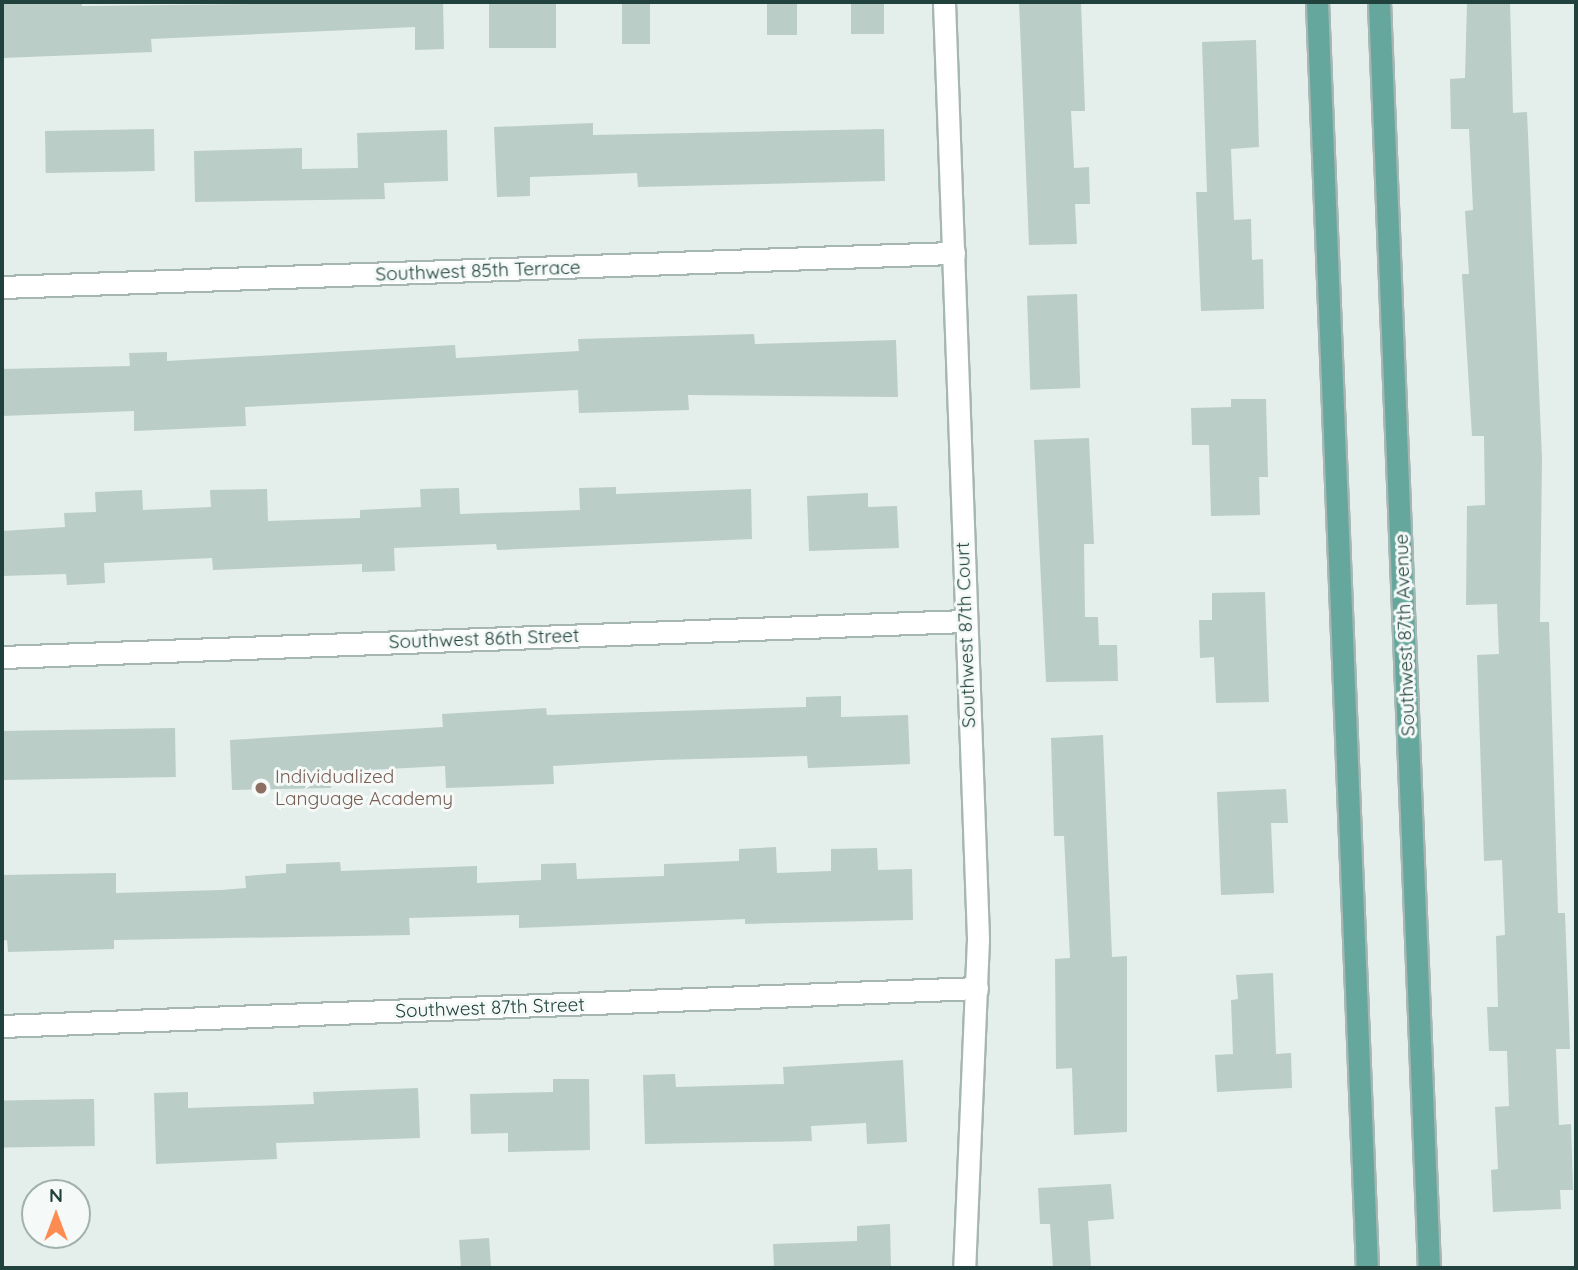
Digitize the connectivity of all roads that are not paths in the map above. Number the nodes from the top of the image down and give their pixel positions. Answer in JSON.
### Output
{"nodes":[{"id":1,"x":944,"y":2,"type":"edge"},
{"id":2,"x":1317,"y":2,"type":"edge"},
{"id":3,"x":1379,"y":2,"type":"edge"},
{"id":4,"x":954,"y":253,"type":"junction"},
{"id":5,"x":2,"y":287,"type":"edge"},
{"id":6,"x":965,"y":621,"type":"junction"},
{"id":7,"x":2,"y":657,"type":"edge"},
{"id":8,"x":978,"y":988,"type":"junction"},
{"id":9,"x":2,"y":1026,"type":"edge"},
{"id":10,"x":964,"y":1268,"type":"edge"},
{"id":11,"x":1367,"y":1268,"type":"edge"},
{"id":12,"x":1429,"y":1268,"type":"edge"}],
"edges":[{"from":1,"to":4,"type":"street","name":"Southwest 87th Court"},
{"from":2,"to":11,"type":"main road"},
{"from":3,"to":12,"type":"main road","name":"Southwest 87th Avenue"},
{"from":4,"to":5,"type":"street","name":"Southwest 85th Terrace"},
{"from":4,"to":6,"type":"street","name":"Southwest 87th Court"},
{"from":6,"to":7,"type":"street","name":"Southwest 86th Street"},
{"from":6,"to":8,"type":"street","name":"Southwest 87th Court"},
{"from":8,"to":9,"type":"street","name":"Southwest 87th Street"},
{"from":8,"to":10,"type":"street","name":"Southwest 87th Court"}]}
